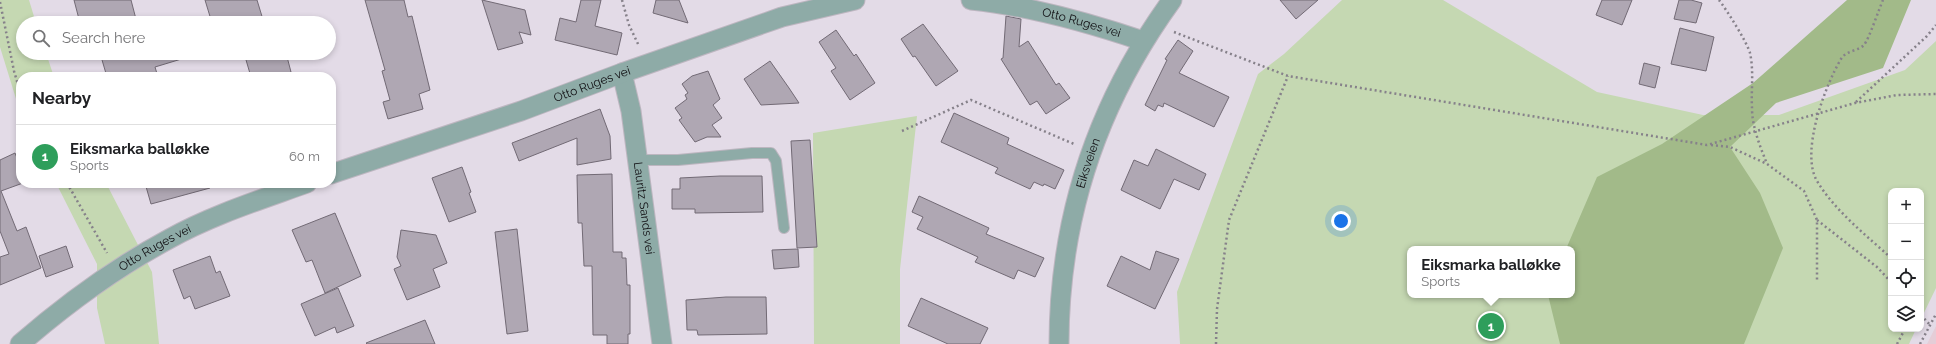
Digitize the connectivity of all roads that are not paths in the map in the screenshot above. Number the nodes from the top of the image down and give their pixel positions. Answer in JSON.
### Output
{"nodes":[{"id":1,"x":855,"y":0,"type":"edge"},
{"id":2,"x":971,"y":0,"type":"edge"},
{"id":3,"x":1172,"y":0,"type":"edge"},
{"id":4,"x":1143,"y":41,"type":"junction"},
{"id":5,"x":622,"y":73,"type":"junction"},
{"id":6,"x":638,"y":160,"type":"junction"},
{"id":7,"x":336,"y":172,"type":"edge"},
{"id":8,"x":294,"y":188,"type":"edge"},
{"id":9,"x":784,"y":228,"type":"dead end"},
{"id":10,"x":20,"y":344,"type":"edge"},
{"id":11,"x":662,"y":344,"type":"edge"},
{"id":12,"x":1059,"y":344,"type":"edge"}],
"edges":[{"from":1,"to":5,"type":"street","name":"Otto Ruges vei"},
{"from":2,"to":4,"type":"street","name":"Otto Ruges vei"},
{"from":3,"to":4,"type":"street","name":"Eiksveien"},
{"from":4,"to":12,"type":"street","name":"Eiksveien"},
{"from":5,"to":6,"type":"street","name":"Lauritz Sands vei"},
{"from":5,"to":7,"type":"street","name":"Otto Ruges vei"},
{"from":6,"to":9,"type":"lane"},
{"from":6,"to":11,"type":"street","name":"Lauritz Sands vei"},
{"from":8,"to":10,"type":"street","name":"Otto Ruges vei"}]}
